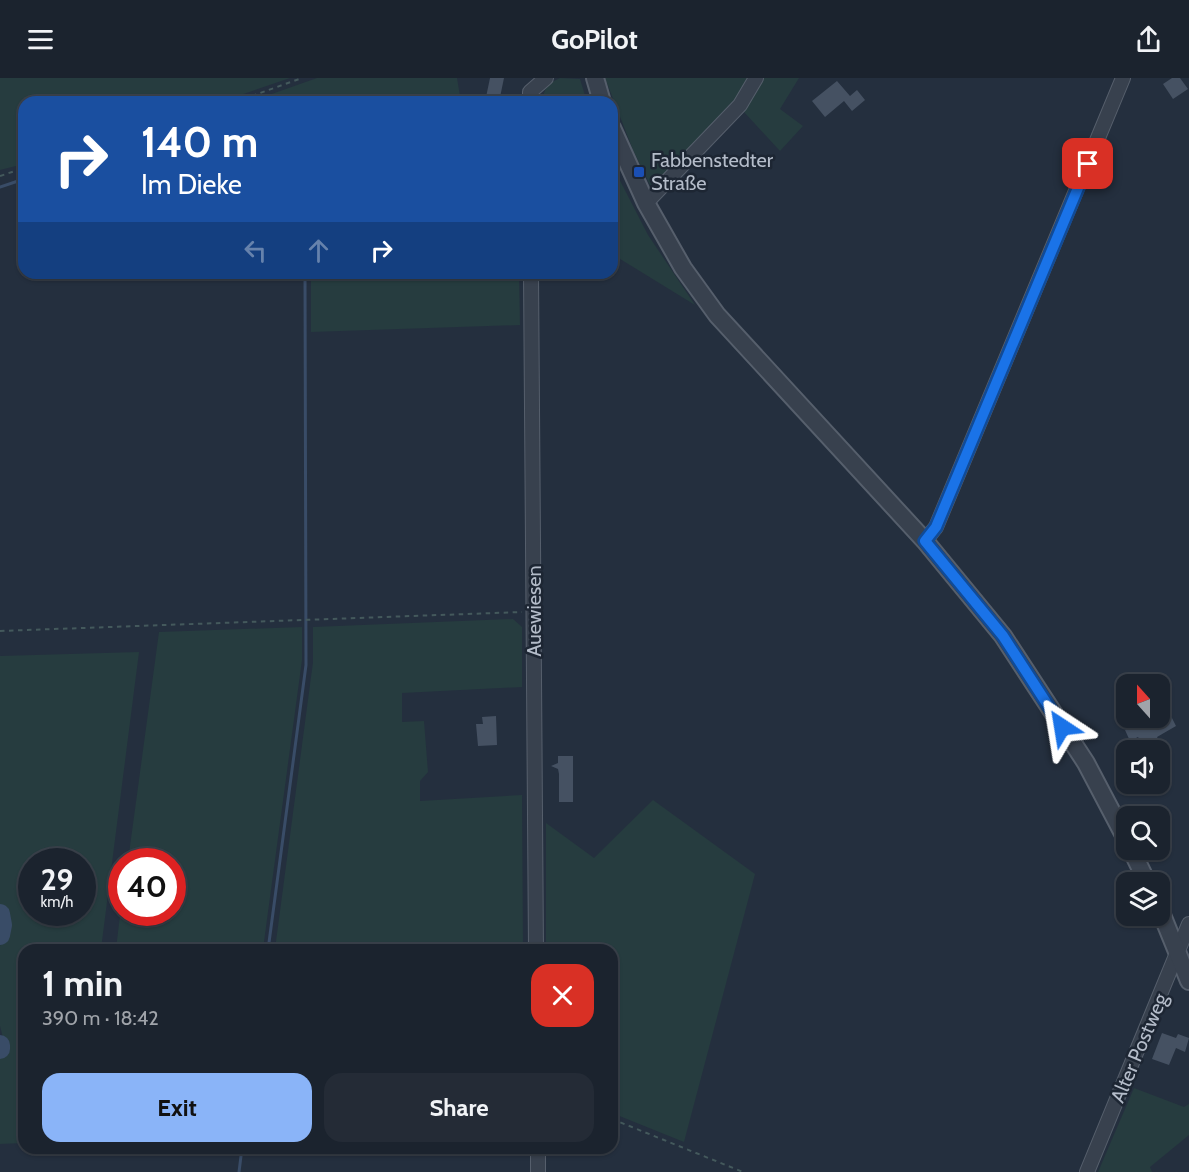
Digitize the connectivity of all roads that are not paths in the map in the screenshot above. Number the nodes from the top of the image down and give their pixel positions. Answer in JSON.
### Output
{"nodes":[{"id":1,"x":546,"y":78,"type":"edge"},
{"id":2,"x":595,"y":78,"type":"edge"},
{"id":3,"x":756,"y":78,"type":"edge"},
{"id":4,"x":1124,"y":78,"type":"edge"},
{"id":5,"x":530,"y":96,"type":"edge"},
{"id":6,"x":600,"y":96,"type":"edge"},
{"id":7,"x":618,"y":141,"type":"edge"},
{"id":8,"x":646,"y":203,"type":"junction"},
{"id":9,"x":531,"y":279,"type":"edge"},
{"id":10,"x":925,"y":541,"type":"junction"},
{"id":11,"x":1116,"y":820,"type":"edge"},
{"id":12,"x":1189,"y":924,"type":"edge"},
{"id":13,"x":1167,"y":926,"type":"edge"},
{"id":14,"x":536,"y":944,"type":"edge"},
{"id":15,"x":1178,"y":953,"type":"junction"},
{"id":16,"x":1189,"y":981,"type":"edge"},
{"id":17,"x":538,"y":1154,"type":"edge"},
{"id":18,"x":538,"y":1172,"type":"edge"},
{"id":19,"x":1087,"y":1172,"type":"edge"}],
"edges":[{"from":1,"to":5,"type":"street"},
{"from":2,"to":6,"type":"street"},
{"from":3,"to":8,"type":"street"},
{"from":4,"to":10,"type":"street"},
{"from":7,"to":8,"type":"street"},
{"from":8,"to":10,"type":"street"},
{"from":9,"to":14,"type":"street","name":"Auewiesen"},
{"from":10,"to":11,"type":"street"},
{"from":12,"to":15,"type":"street","name":"Alter Postweg"},
{"from":13,"to":15,"type":"street"},
{"from":15,"to":16,"type":"street"},
{"from":15,"to":19,"type":"street","name":"Alter Postweg"},
{"from":17,"to":18,"type":"street"}]}
